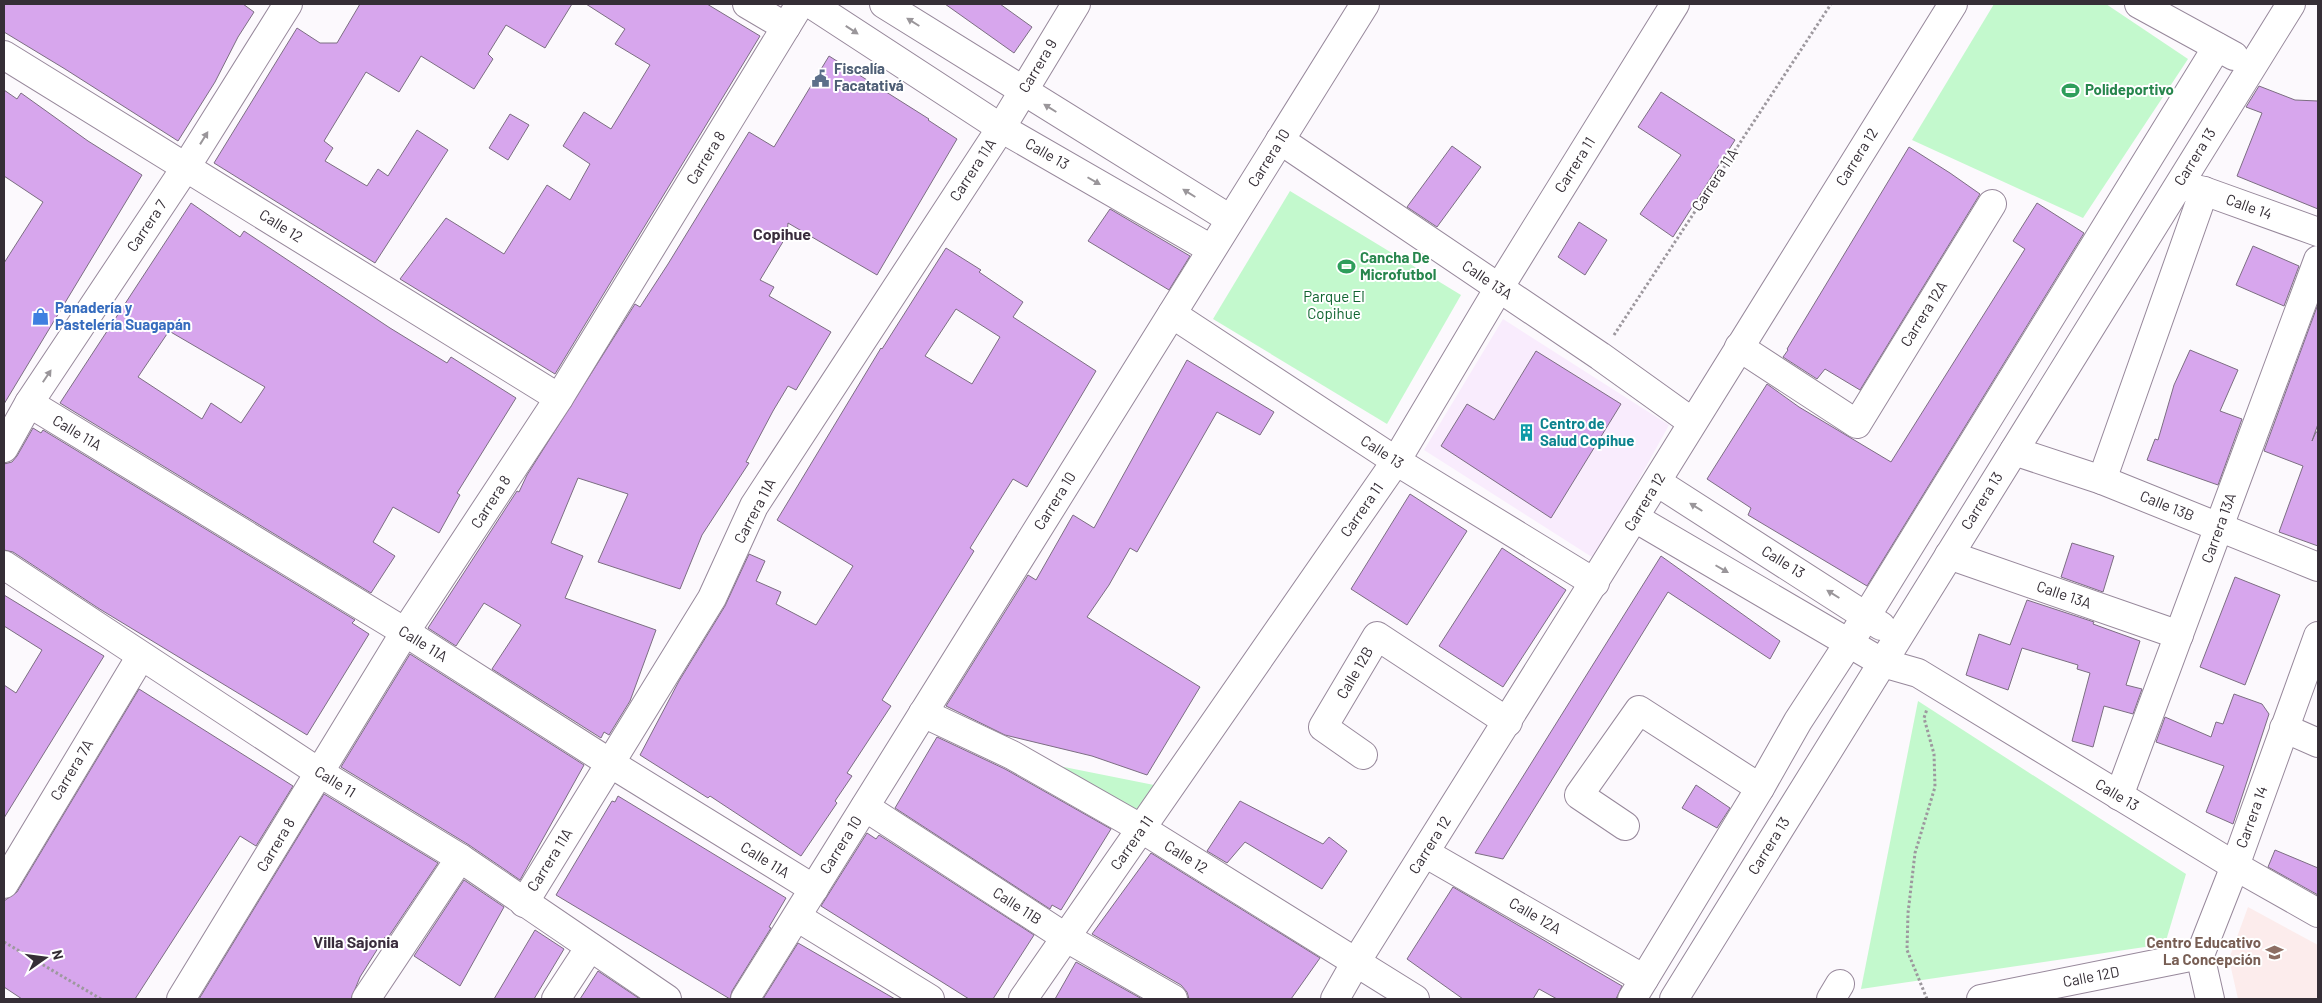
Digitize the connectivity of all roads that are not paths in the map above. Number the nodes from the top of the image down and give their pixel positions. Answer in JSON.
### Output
{"nodes":[{"id":1,"x":288,"y":4,"type":"edge"},
{"id":2,"x":747,"y":4,"type":"edge"},
{"id":3,"x":811,"y":4,"type":"edge"},
{"id":4,"x":884,"y":4,"type":"edge"},
{"id":5,"x":1076,"y":4,"type":"edge"},
{"id":6,"x":1365,"y":4,"type":"edge"},
{"id":7,"x":1675,"y":4,"type":"edge"},
{"id":8,"x":1953,"y":4,"type":"edge"},
{"id":9,"x":2139,"y":4,"type":"edge"},
{"id":10,"x":2291,"y":4,"type":"edge"},
{"id":11,"x":793,"y":15,"type":"edge"},
{"id":12,"x":2218,"y":47,"type":"junction"},
{"id":13,"x":4,"y":55,"type":"edge"},
{"id":14,"x":2252,"y":66,"type":"junction"},
{"id":15,"x":1023,"y":92,"type":"junction"},
{"id":16,"x":1001,"y":128,"type":"junction"},
{"id":17,"x":1280,"y":140,"type":"junction"},
{"id":18,"x":186,"y":167,"type":"junction"},
{"id":19,"x":2191,"y":188,"type":"junction"},
{"id":20,"x":1992,"y":204,"type":"dead end"},
{"id":21,"x":1230,"y":219,"type":"junction"},
{"id":22,"x":2318,"y":232,"type":"edge"},
{"id":23,"x":1211,"y":249,"type":"junction"},
{"id":24,"x":2318,"y":260,"type":"edge"},
{"id":25,"x":1499,"y":288,"type":"junction"},
{"id":26,"x":1172,"y":314,"type":"junction"},
{"id":27,"x":1739,"y":347,"type":"junction"},
{"id":28,"x":558,"y":398,"type":"junction"},
{"id":29,"x":29,"y":403,"type":"junction"},
{"id":30,"x":1692,"y":422,"type":"junction"},
{"id":31,"x":4,"y":448,"type":"edge"},
{"id":32,"x":2014,"y":451,"type":"junction"},
{"id":33,"x":1396,"y":461,"type":"junction"},
{"id":34,"x":2102,"y":480,"type":"junction"},
{"id":35,"x":1657,"y":482,"type":"junction"},
{"id":36,"x":1635,"y":518,"type":"junction"},
{"id":37,"x":2219,"y":527,"type":"junction"},
{"id":38,"x":1949,"y":555,"type":"junction"},
{"id":39,"x":4,"y":565,"type":"edge"},
{"id":40,"x":2318,"y":567,"type":"edge"},
{"id":41,"x":1595,"y":583,"type":"junction"},
{"id":42,"x":1867,"y":615,"type":"junction"},
{"id":43,"x":405,"y":632,"type":"junction"},
{"id":44,"x":2179,"y":635,"type":"junction"},
{"id":45,"x":2318,"y":636,"type":"edge"},
{"id":46,"x":1897,"y":638,"type":"junction"},
{"id":47,"x":1849,"y":642,"type":"junction"},
{"id":48,"x":141,"y":656,"type":"junction"},
{"id":49,"x":1882,"y":663,"type":"junction"},
{"id":50,"x":1929,"y":680,"type":"junction"},
{"id":51,"x":923,"y":713,"type":"junction"},
{"id":52,"x":1508,"y":722,"type":"junction"},
{"id":53,"x":2284,"y":728,"type":"junction"},
{"id":54,"x":2318,"y":743,"type":"edge"},
{"id":55,"x":1363,"y":755,"type":"dead end"},
{"id":56,"x":610,"y":764,"type":"junction"},
{"id":57,"x":320,"y":773,"type":"junction"},
{"id":58,"x":1760,"y":788,"type":"junction"},
{"id":59,"x":2119,"y":796,"type":"junction"},
{"id":60,"x":865,"y":807,"type":"junction"},
{"id":61,"x":1625,"y":826,"type":"dead end"},
{"id":62,"x":1142,"y":830,"type":"junction"},
{"id":63,"x":1425,"y":853,"type":"junction"},
{"id":64,"x":460,"y":858,"type":"junction"},
{"id":65,"x":2235,"y":866,"type":"junction"},
{"id":66,"x":4,"y":884,"type":"edge"},
{"id":67,"x":814,"y":890,"type":"junction"},
{"id":68,"x":524,"y":903,"type":"junction"},
{"id":69,"x":2318,"y":913,"type":"edge"},
{"id":70,"x":797,"y":917,"type":"junction"},
{"id":71,"x":1064,"y":937,"type":"junction"},
{"id":72,"x":590,"y":947,"type":"junction"},
{"id":73,"x":2200,"y":955,"type":"junction"},
{"id":74,"x":1356,"y":962,"type":"junction"},
{"id":75,"x":1638,"y":989,"type":"edge"},
{"id":76,"x":181,"y":999,"type":"edge"},
{"id":77,"x":366,"y":999,"type":"edge"},
{"id":78,"x":556,"y":999,"type":"edge"},
{"id":79,"x":666,"y":999,"type":"edge"},
{"id":80,"x":745,"y":999,"type":"edge"},
{"id":81,"x":930,"y":999,"type":"edge"},
{"id":82,"x":1023,"y":999,"type":"edge"},
{"id":83,"x":1173,"y":999,"type":"edge"},
{"id":84,"x":1335,"y":999,"type":"edge"},
{"id":85,"x":1415,"y":999,"type":"edge"},
{"id":86,"x":1674,"y":999,"type":"edge"},
{"id":87,"x":1981,"y":999,"type":"edge"},
{"id":88,"x":2210,"y":999,"type":"edge"}],
"edges":[{"from":18,"to":1,"type":"street","name":"Carrera 7","one_way":true},
{"from":2,"to":11,"type":"street"},
{"from":3,"to":16,"type":"street","name":"Calle 13","one_way":true},
{"from":15,"to":4,"type":"street","one_way":true},
{"from":5,"to":15,"type":"street","name":"Carrera 9"},
{"from":6,"to":17,"type":"street","name":"Carrera 10"},
{"from":7,"to":25,"type":"street","name":"Carrera 11"},
{"from":8,"to":27,"type":"street","name":"Carrera 12"},
{"from":9,"to":12,"type":"street"},
{"from":10,"to":14,"type":"street","name":"Carrera 13"},
{"from":11,"to":28,"type":"street","name":"Carrera 8"},
{"from":12,"to":14,"type":"street"},
{"from":12,"to":42,"type":"street"},
{"from":13,"to":18,"type":"street","name":"Calle 12"},
{"from":14,"to":19,"type":"street","name":"Carrera 13"},
{"from":15,"to":16,"type":"street","name":"Carrera 9"},
{"from":21,"to":15,"type":"street","one_way":true},
{"from":16,"to":23,"type":"street","name":"Calle 13","one_way":true},
{"from":16,"to":56,"type":"street","name":"Carrera 11A"},
{"from":17,"to":21,"type":"street","name":"Carrera 10"},
{"from":17,"to":25,"type":"street","name":"Calle 13A"},
{"from":18,"to":28,"type":"street","name":"Calle 12"},
{"from":29,"to":18,"type":"street","name":"Carrera 7","one_way":true},
{"from":19,"to":22,"type":"street","name":"Calle 14"},
{"from":19,"to":32,"type":"street","name":"Carrera 13"},
{"from":19,"to":34,"type":"street","name":"Carrera 13"},
{"from":20,"to":27,"type":"street","name":"Carrera 12A"},
{"from":21,"to":23,"type":"street","name":"Carrera 10"},
{"from":23,"to":26,"type":"street","name":"Carrera 10"},
{"from":24,"to":37,"type":"street","name":"Carrera 13A"},
{"from":25,"to":30,"type":"street","name":"Calle 13A"},
{"from":25,"to":33,"type":"street","name":"Carrera 11"},
{"from":26,"to":33,"type":"street","name":"Calle 13"},
{"from":26,"to":51,"type":"street","name":"Carrera 10"},
{"from":27,"to":30,"type":"street","name":"Carrera 12"},
{"from":28,"to":43,"type":"street","name":"Carrera 8"},
{"from":29,"to":31,"type":"street","name":"Carrera 7"},
{"from":29,"to":43,"type":"street","name":"Calle 11A"},
{"from":30,"to":35,"type":"street","name":"Carrera 12"},
{"from":32,"to":34,"type":"street","name":"Calle 13B"},
{"from":32,"to":38,"type":"street","name":"Carrera 13"},
{"from":33,"to":41,"type":"street","name":"Calle 13"},
{"from":33,"to":62,"type":"street","name":"Carrera 11"},
{"from":34,"to":37,"type":"street","name":"Calle 13B"},
{"from":35,"to":36,"type":"street","name":"Carrera 12"},
{"from":42,"to":35,"type":"street","name":"Calle 13","one_way":true},
{"from":36,"to":41,"type":"street","name":"Carrera 12"},
{"from":36,"to":47,"type":"street","name":"Calle 13","one_way":true},
{"from":37,"to":40,"type":"street","name":"Calle 13B"},
{"from":37,"to":44,"type":"street","name":"Carrera 13A"},
{"from":38,"to":44,"type":"street","name":"Calle 13A"},
{"from":38,"to":46,"type":"street","name":"Carrera 13"},
{"from":39,"to":48,"type":"street","name":"Calle 11"},
{"from":41,"to":52,"type":"street","name":"Carrera 12"},
{"from":42,"to":46,"type":"street","name":"Calle 13"},
{"from":42,"to":47,"type":"street"},
{"from":43,"to":56,"type":"street","name":"Calle 11A"},
{"from":43,"to":57,"type":"street","name":"Carrera 8"},
{"from":44,"to":59,"type":"street","name":"Carrera 13A"},
{"from":45,"to":53,"type":"street","name":"Carrera 14"},
{"from":46,"to":49,"type":"street","name":"Carrera 13"},
{"from":46,"to":50,"type":"street","name":"Calle 13"},
{"from":47,"to":49,"type":"street","name":"Calle 13"},
{"from":47,"to":58,"type":"street"},
{"from":48,"to":57,"type":"street","name":"Calle 11"},
{"from":48,"to":66,"type":"street","name":"Carrera 7A"},
{"from":49,"to":50,"type":"street","name":"Calle 13"},
{"from":49,"to":86,"type":"street","name":"Carrera 13"},
{"from":50,"to":59,"type":"street","name":"Calle 13"},
{"from":51,"to":60,"type":"street","name":"Carrera 10"},
{"from":51,"to":62,"type":"street","name":"Calle 12"},
{"from":52,"to":55,"type":"street","name":"Calle 12B"},
{"from":52,"to":63,"type":"street","name":"Carrera 12"},
{"from":53,"to":54,"type":"street"},
{"from":53,"to":65,"type":"street","name":"Carrera 14"},
{"from":56,"to":67,"type":"street","name":"Calle 11A"},
{"from":56,"to":68,"type":"street","name":"Carrera 11A"},
{"from":57,"to":64,"type":"street","name":"Calle 11"},
{"from":57,"to":76,"type":"street","name":"Carrera 8"},
{"from":58,"to":61,"type":"street"},
{"from":58,"to":75,"type":"street"},
{"from":59,"to":65,"type":"street","name":"Calle 13"},
{"from":60,"to":67,"type":"street","name":"Carrera 10"},
{"from":60,"to":71,"type":"street","name":"Calle 11B"},
{"from":62,"to":71,"type":"street","name":"Carrera 11"},
{"from":62,"to":74,"type":"street","name":"Calle 12"},
{"from":63,"to":74,"type":"street","name":"Carrera 12"},
{"from":63,"to":75,"type":"street","name":"Calle 12A"},
{"from":64,"to":68,"type":"street","name":"Calle 11"},
{"from":64,"to":77,"type":"street"},
{"from":65,"to":69,"type":"street","name":"Calle 13"},
{"from":65,"to":73,"type":"street","name":"Carrera 14"},
{"from":67,"to":70,"type":"street","name":"Carrera 10"},
{"from":68,"to":72,"type":"street","name":"Calle 11"},
{"from":70,"to":80,"type":"street","name":"Carrera 10"},
{"from":70,"to":81,"type":"street"},
{"from":71,"to":82,"type":"street","name":"Carrera 11"},
{"from":71,"to":83,"type":"street","name":"Calle 11B"},
{"from":72,"to":78,"type":"street"},
{"from":72,"to":79,"type":"street","name":"Calle 11"},
{"from":73,"to":87,"type":"street","name":"Calle 12D"},
{"from":73,"to":88,"type":"street"},
{"from":74,"to":84,"type":"street","name":"Carrera 12"},
{"from":74,"to":85,"type":"street","name":"Calle 12"}]}
